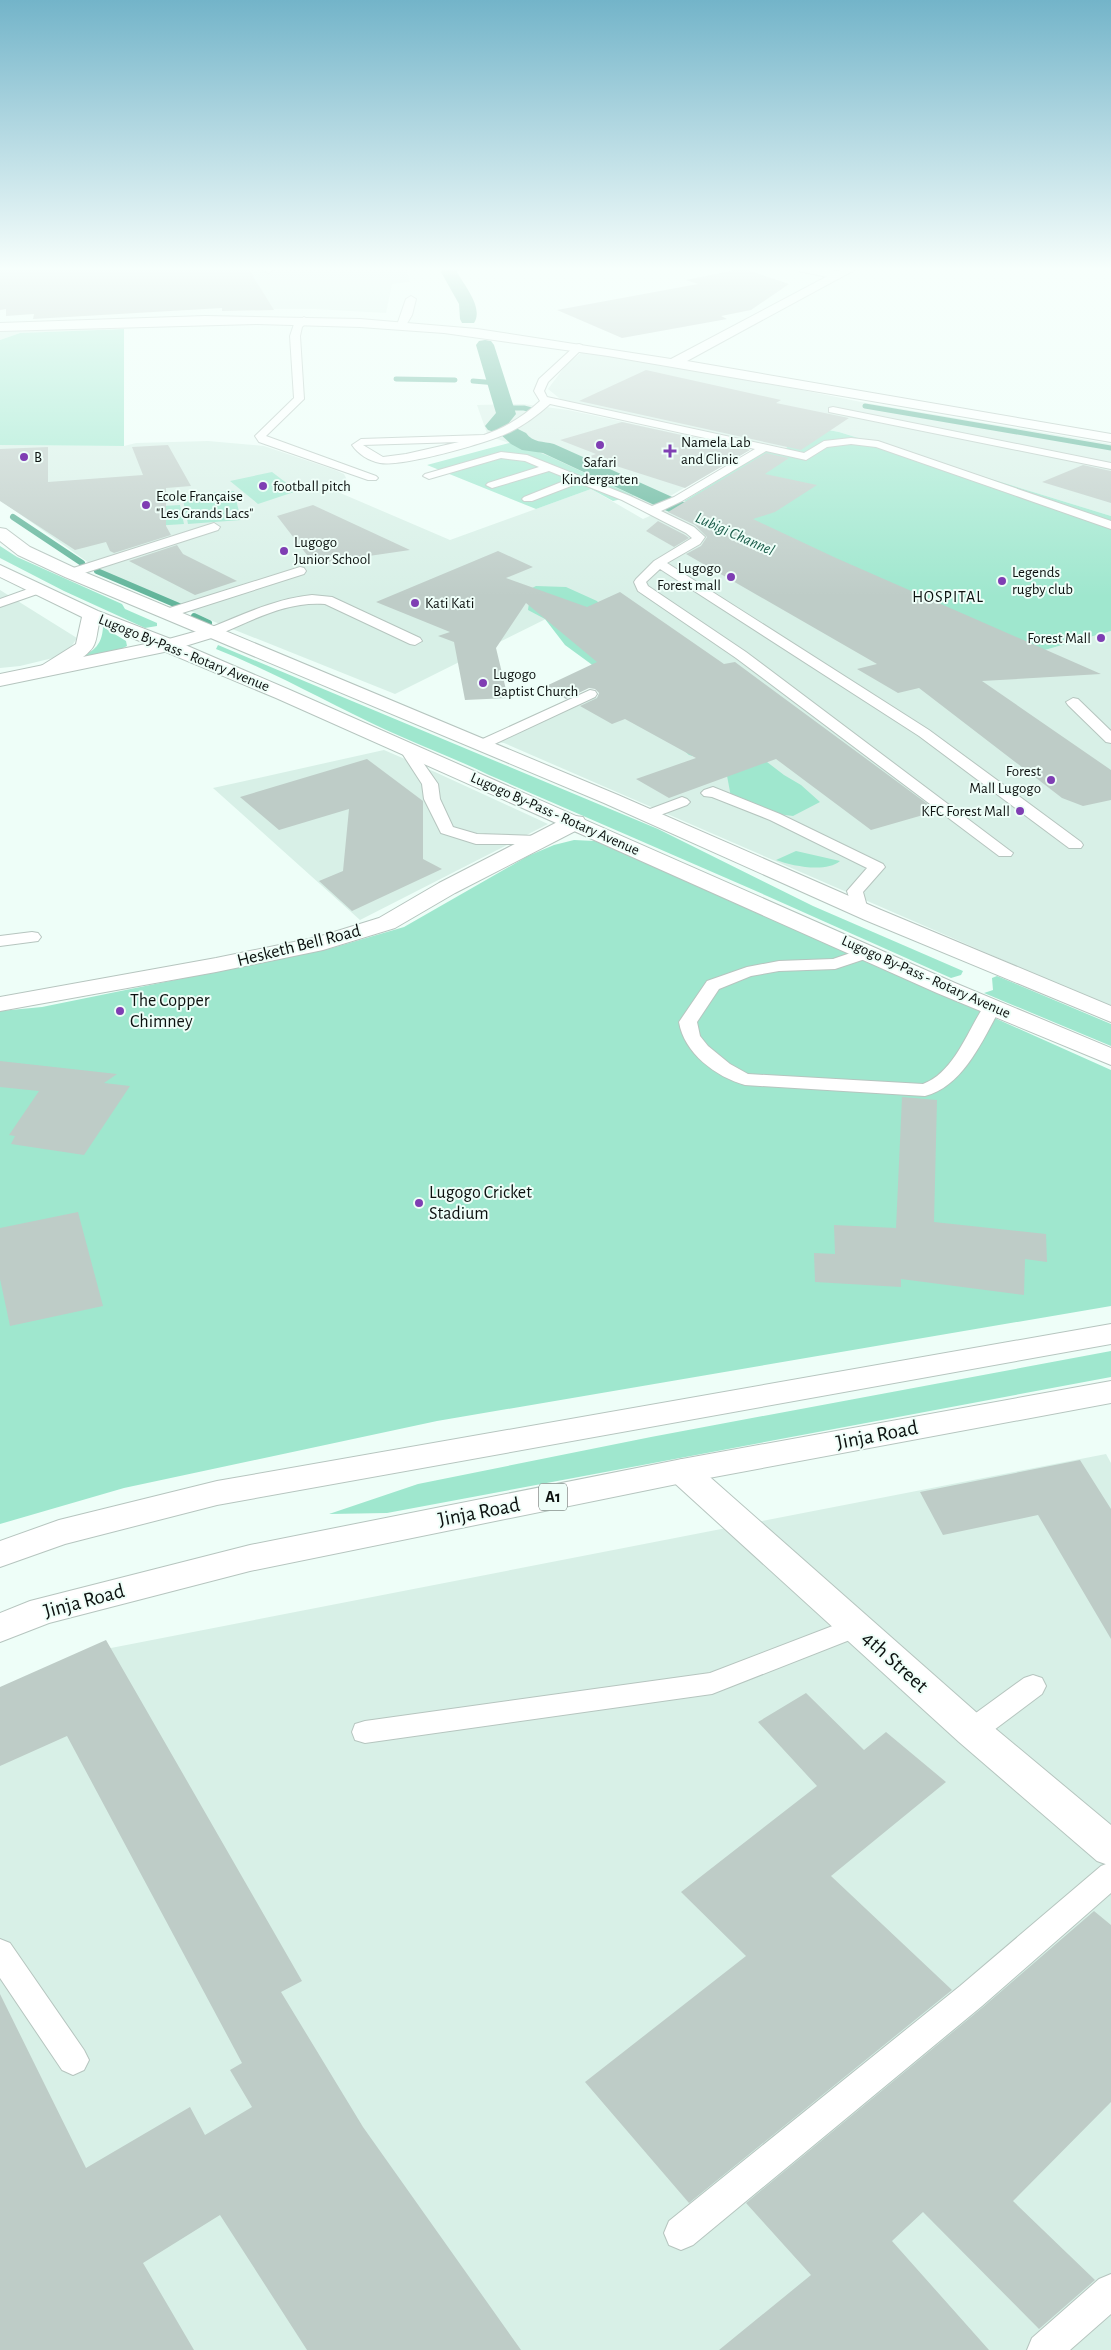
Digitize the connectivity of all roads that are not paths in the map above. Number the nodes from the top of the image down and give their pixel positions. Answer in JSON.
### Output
{"nodes":[{"id":1,"x":298,"y":378,"type":"edge"},
{"id":2,"x":547,"y":378,"type":"edge"},
{"id":3,"x":767,"y":378,"type":"edge"},
{"id":4,"x":857,"y":396,"type":"junction"},
{"id":5,"x":547,"y":401,"type":"junction"},
{"id":6,"x":498,"y":434,"type":"junction"},
{"id":7,"x":484,"y":438,"type":"junction"},
{"id":8,"x":1111,"y":438,"type":"edge"},
{"id":9,"x":764,"y":448,"type":"junction"},
{"id":10,"x":1111,"y":466,"type":"edge"},
{"id":11,"x":550,"y":467,"type":"junction"},
{"id":12,"x":429,"y":476,"type":"dead end"},
{"id":13,"x":372,"y":478,"type":"dead end"},
{"id":14,"x":580,"y":479,"type":"junction"},
{"id":15,"x":492,"y":485,"type":"dead end"},
{"id":16,"x":528,"y":499,"type":"dead end"},
{"id":17,"x":664,"y":505,"type":"junction"},
{"id":18,"x":651,"y":511,"type":"junction"},
{"id":19,"x":1111,"y":525,"type":"edge"},
{"id":20,"x":214,"y":526,"type":"dead end"},
{"id":21,"x":0,"y":533,"type":"edge"},
{"id":22,"x":660,"y":564,"type":"junction"},
{"id":23,"x":0,"y":570,"type":"edge"},
{"id":24,"x":300,"y":571,"type":"dead end"},
{"id":25,"x":71,"y":573,"type":"junction"},
{"id":26,"x":39,"y":589,"type":"junction"},
{"id":27,"x":0,"y":603,"type":"edge"},
{"id":28,"x":168,"y":614,"type":"junction"},
{"id":29,"x":92,"y":615,"type":"junction"},
{"id":30,"x":212,"y":632,"type":"junction"},
{"id":31,"x":415,"y":641,"type":"dead end"},
{"id":32,"x":169,"y":645,"type":"junction"},
{"id":33,"x":48,"y":670,"type":"junction"},
{"id":34,"x":321,"y":678,"type":"junction"},
{"id":35,"x":0,"y":680,"type":"edge"},
{"id":36,"x":283,"y":694,"type":"junction"},
{"id":37,"x":590,"y":694,"type":"dead end"},
{"id":38,"x":1073,"y":702,"type":"dead end"},
{"id":39,"x":1111,"y":739,"type":"edge"},
{"id":40,"x":481,"y":744,"type":"junction"},
{"id":41,"x":405,"y":747,"type":"junction"},
{"id":42,"x":709,"y":793,"type":"dead end"},
{"id":43,"x":682,"y":802,"type":"dead end"},
{"id":44,"x":647,"y":815,"type":"junction"},
{"id":45,"x":575,"y":822,"type":"junction"},
{"id":46,"x":537,"y":840,"type":"junction"},
{"id":47,"x":1075,"y":846,"type":"dead end"},
{"id":48,"x":1005,"y":854,"type":"dead end"},
{"id":49,"x":860,"y":910,"type":"junction"},
{"id":50,"x":32,"y":937,"type":"dead end"},
{"id":51,"x":0,"y":941,"type":"edge"},
{"id":52,"x":868,"y":952,"type":"junction"},
{"id":53,"x":976,"y":959,"type":"junction"},
{"id":54,"x":946,"y":988,"type":"junction"},
{"id":55,"x":0,"y":1004,"type":"edge"},
{"id":56,"x":992,"y":1007,"type":"junction"},
{"id":57,"x":1111,"y":1015,"type":"edge"},
{"id":58,"x":1111,"y":1057,"type":"edge"},
{"id":59,"x":1111,"y":1334,"type":"edge"},
{"id":60,"x":1111,"y":1392,"type":"edge"},
{"id":61,"x":682,"y":1472,"type":"junction"},
{"id":62,"x":4,"y":1547,"type":"edge"},
{"id":63,"x":856,"y":1627,"type":"junction"},
{"id":64,"x":0,"y":1628,"type":"edge"},
{"id":65,"x":1033,"y":1686,"type":"dead end"},
{"id":66,"x":972,"y":1731,"type":"junction"},
{"id":67,"x":365,"y":1732,"type":"dead end"},
{"id":68,"x":1111,"y":1849,"type":"edge"},
{"id":69,"x":1111,"y":1875,"type":"edge"},
{"id":70,"x":0,"y":1953,"type":"edge"},
{"id":71,"x":73,"y":2060,"type":"dead end"},
{"id":72,"x":681,"y":2233,"type":"dead end"},
{"id":73,"x":1111,"y":2291,"type":"edge"},
{"id":74,"x":1044,"y":2350,"type":"edge"}],
"edges":[{"from":1,"to":13,"type":"lane"},
{"from":2,"to":5,"type":"lane"},
{"from":3,"to":4,"type":"main road"},
{"from":4,"to":8,"type":"main road"},
{"from":4,"to":10,"type":"lane"},
{"from":5,"to":6,"type":"lane"},
{"from":5,"to":9,"type":"lane"},
{"from":6,"to":7,"type":"lane"},
{"from":6,"to":17,"type":"lane"},
{"from":7,"to":7,"type":"lane"},
{"from":9,"to":17,"type":"lane"},
{"from":9,"to":19,"type":"lane"},
{"from":11,"to":12,"type":"lane"},
{"from":11,"to":14,"type":"lane"},
{"from":11,"to":15,"type":"lane"},
{"from":14,"to":16,"type":"lane"},
{"from":14,"to":18,"type":"lane"},
{"from":17,"to":18,"type":"lane"},
{"from":18,"to":22,"type":"lane"},
{"from":20,"to":25,"type":"lane"},
{"from":21,"to":25,"type":"main road","name":"Lugogo By-Pass - Rotary Avenue"},
{"from":22,"to":47,"type":"lane"},
{"from":22,"to":48,"type":"lane"},
{"from":23,"to":26,"type":"main road","name":"Lugogo By-Pass - Rotary Avenue"},
{"from":24,"to":28,"type":"lane"},
{"from":25,"to":28,"type":"main road","name":"Lugogo By-Pass - Rotary Avenue"},
{"from":26,"to":27,"type":"lane"},
{"from":26,"to":29,"type":"main road","name":"Lugogo By-Pass - Rotary Avenue"},
{"from":28,"to":30,"type":"main road","name":"Lugogo By-Pass - Rotary Avenue"},
{"from":29,"to":32,"type":"main road","name":"Lugogo By-Pass - Rotary Avenue"},
{"from":29,"to":33,"type":"main road"},
{"from":30,"to":31,"type":"lane"},
{"from":30,"to":32,"type":"main road"},
{"from":30,"to":34,"type":"main road","name":"Lugogo By-Pass - Rotary Avenue"},
{"from":32,"to":33,"type":"main road"},
{"from":32,"to":36,"type":"main road","name":"Lugogo By-Pass - Rotary Avenue"},
{"from":33,"to":35,"type":"main road"},
{"from":34,"to":36,"type":"main road"},
{"from":34,"to":40,"type":"main road","name":"Lugogo By-Pass - Rotary Avenue"},
{"from":36,"to":41,"type":"main road","name":"Lugogo By-Pass - Rotary Avenue"},
{"from":37,"to":40,"type":"lane"},
{"from":38,"to":39,"type":"lane"},
{"from":40,"to":44,"type":"main road","name":"Lugogo By-Pass - Rotary Avenue"},
{"from":41,"to":45,"type":"main road","name":"Lugogo By-Pass - Rotary Avenue"},
{"from":41,"to":46,"type":"lane"},
{"from":42,"to":49,"type":"lane"},
{"from":43,"to":44,"type":"lane"},
{"from":44,"to":49,"type":"main road","name":"Lugogo By-Pass - Rotary Avenue"},
{"from":45,"to":46,"type":"main road","name":"Hesketh Bell Road"},
{"from":45,"to":52,"type":"main road","name":"Lugogo By-Pass - Rotary Avenue"},
{"from":46,"to":55,"type":"main road","name":"Hesketh Bell Road"},
{"from":49,"to":53,"type":"main road","name":"Lugogo By-Pass - Rotary Avenue"},
{"from":50,"to":51,"type":"lane"},
{"from":52,"to":54,"type":"main road","name":"Lugogo By-Pass - Rotary Avenue"},
{"from":52,"to":56,"type":"lane"},
{"from":53,"to":54,"type":"main road"},
{"from":53,"to":57,"type":"main road","name":"Lugogo By-Pass - Rotary Avenue"},
{"from":54,"to":56,"type":"main road","name":"Lugogo By-Pass - Rotary Avenue"},
{"from":56,"to":58,"type":"main road","name":"Lugogo By-Pass - Rotary Avenue"},
{"from":59,"to":62,"type":"main road"},
{"from":60,"to":61,"type":"main road","name":"Jinja Road","number":"A1"},
{"from":61,"to":63,"type":"main road","name":"4th Street"},
{"from":61,"to":64,"type":"main road","name":"Jinja Road","number":"A1"},
{"from":63,"to":66,"type":"main road","name":"4th Street"},
{"from":63,"to":67,"type":"lane"},
{"from":65,"to":66,"type":"lane"},
{"from":66,"to":68,"type":"main road","name":"4th Street"},
{"from":69,"to":72,"type":"lane"},
{"from":70,"to":71,"type":"lane"},
{"from":73,"to":74,"type":"lane"}]}
